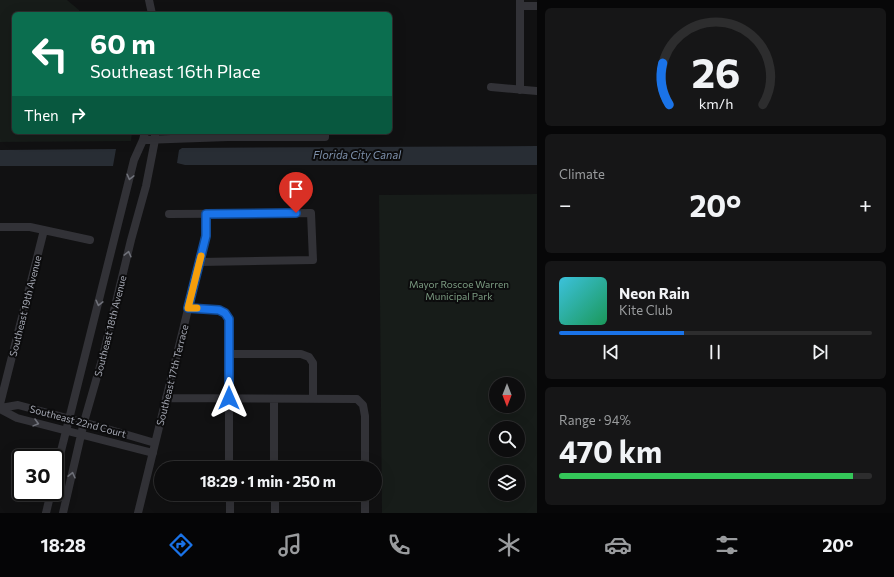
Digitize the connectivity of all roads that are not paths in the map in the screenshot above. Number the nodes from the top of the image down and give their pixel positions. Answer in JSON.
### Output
{"nodes":[{"id":1,"x":149,"y":0,"type":"edge"},
{"id":2,"x":520,"y":3,"type":"edge"},
{"id":3,"x":537,"y":6,"type":"edge"},
{"id":4,"x":152,"y":12,"type":"edge"},
{"id":5,"x":491,"y":87,"type":"dead end"},
{"id":6,"x":520,"y":90,"type":"junction"},
{"id":7,"x":537,"y":91,"type":"edge"},
{"id":8,"x":228,"y":134,"type":"edge"},
{"id":9,"x":325,"y":135,"type":"edge"},
{"id":10,"x":144,"y":136,"type":"edge"},
{"id":11,"x":155,"y":136,"type":"edge"},
{"id":12,"x":169,"y":214,"type":"dead end"},
{"id":13,"x":206,"y":214,"type":"junction"},
{"id":14,"x":0,"y":227,"type":"edge"},
{"id":15,"x":44,"y":230,"type":"junction"},
{"id":16,"x":90,"y":240,"type":"dead end"},
{"id":17,"x":200,"y":262,"type":"junction"},
{"id":18,"x":188,"y":308,"type":"junction"},
{"id":19,"x":229,"y":354,"type":"junction"},
{"id":20,"x":166,"y":398,"type":"junction"},
{"id":21,"x":229,"y":398,"type":"junction"},
{"id":22,"x":274,"y":399,"type":"junction"},
{"id":23,"x":313,"y":399,"type":"junction"},
{"id":24,"x":0,"y":404,"type":"edge"},
{"id":25,"x":0,"y":409,"type":"edge"},
{"id":26,"x":69,"y":418,"type":"junction"},
{"id":27,"x":84,"y":422,"type":"junction"},
{"id":28,"x":66,"y":431,"type":"junction"},
{"id":29,"x":81,"y":435,"type":"junction"},
{"id":30,"x":155,"y":443,"type":"junction"},
{"id":31,"x":62,"y":449,"type":"edge"},
{"id":32,"x":153,"y":454,"type":"junction"},
{"id":33,"x":230,"y":461,"type":"edge"},
{"id":34,"x":274,"y":461,"type":"edge"},
{"id":35,"x":365,"y":461,"type":"edge"},
{"id":36,"x":49,"y":501,"type":"edge"},
{"id":37,"x":230,"y":501,"type":"edge"},
{"id":38,"x":275,"y":501,"type":"edge"},
{"id":39,"x":365,"y":501,"type":"edge"},
{"id":40,"x":46,"y":513,"type":"edge"},
{"id":41,"x":63,"y":513,"type":"edge"},
{"id":42,"x":138,"y":513,"type":"edge"},
{"id":43,"x":230,"y":513,"type":"edge"},
{"id":44,"x":275,"y":513,"type":"edge"},
{"id":45,"x":365,"y":513,"type":"edge"}],
"edges":[{"from":1,"to":4,"type":"street"},
{"from":2,"to":3,"type":"street"},
{"from":2,"to":6,"type":"street"},
{"from":5,"to":6,"type":"street"},
{"from":6,"to":7,"type":"street"},
{"from":8,"to":9,"type":"street"},
{"from":8,"to":11,"type":"street"},
{"from":10,"to":11,"type":"street"},
{"from":10,"to":26,"type":"street","name":"Southeast 18th Avenue","one_way":true},
{"from":27,"to":11,"type":"street","name":"Southeast 18th Avenue","one_way":true},
{"from":12,"to":13,"type":"street"},
{"from":13,"to":17,"type":"street","name":"Southeast 17th Terrace"},
{"from":13,"to":17,"type":"street"},
{"from":14,"to":15,"type":"street"},
{"from":15,"to":16,"type":"street"},
{"from":15,"to":24,"type":"street","name":"Southeast 19th Avenue"},
{"from":17,"to":18,"type":"street","name":"Southeast 17th Terrace"},
{"from":18,"to":19,"type":"street"},
{"from":18,"to":20,"type":"street","name":"Southeast 17th Terrace"},
{"from":19,"to":21,"type":"street"},
{"from":19,"to":23,"type":"street"},
{"from":20,"to":21,"type":"street"},
{"from":20,"to":30,"type":"street","name":"Southeast 17th Terrace"},
{"from":21,"to":22,"type":"street"},
{"from":21,"to":33,"type":"street"},
{"from":22,"to":23,"type":"street"},
{"from":22,"to":34,"type":"street"},
{"from":23,"to":35,"type":"street"},
{"from":25,"to":26,"type":"street","name":"Southeast 22nd Court"},
{"from":25,"to":28,"type":"street","name":"Southeast 22nd Court","one_way":true},
{"from":26,"to":27,"type":"street","name":"Southeast 22nd Court"},
{"from":26,"to":28,"type":"street","name":"Southeast 18th Avenue"},
{"from":27,"to":29,"type":"street","name":"Southeast 18th Avenue"},
{"from":27,"to":30,"type":"street","name":"Southeast 22nd Court"},
{"from":28,"to":29,"type":"street","name":"Southeast 22nd Court"},
{"from":28,"to":31,"type":"street","name":"Southeast 18th Avenue"},
{"from":29,"to":32,"type":"street","name":"Southeast 22nd Court"},
{"from":41,"to":29,"type":"street","name":"Southeast 18th Avenue","one_way":true},
{"from":30,"to":32,"type":"street","name":"Southeast 17th Terrace"},
{"from":32,"to":42,"type":"street","name":"Southeast 17th Terrace"},
{"from":36,"to":40,"type":"street"},
{"from":37,"to":43,"type":"street"},
{"from":38,"to":44,"type":"street"},
{"from":39,"to":45,"type":"street"}]}
